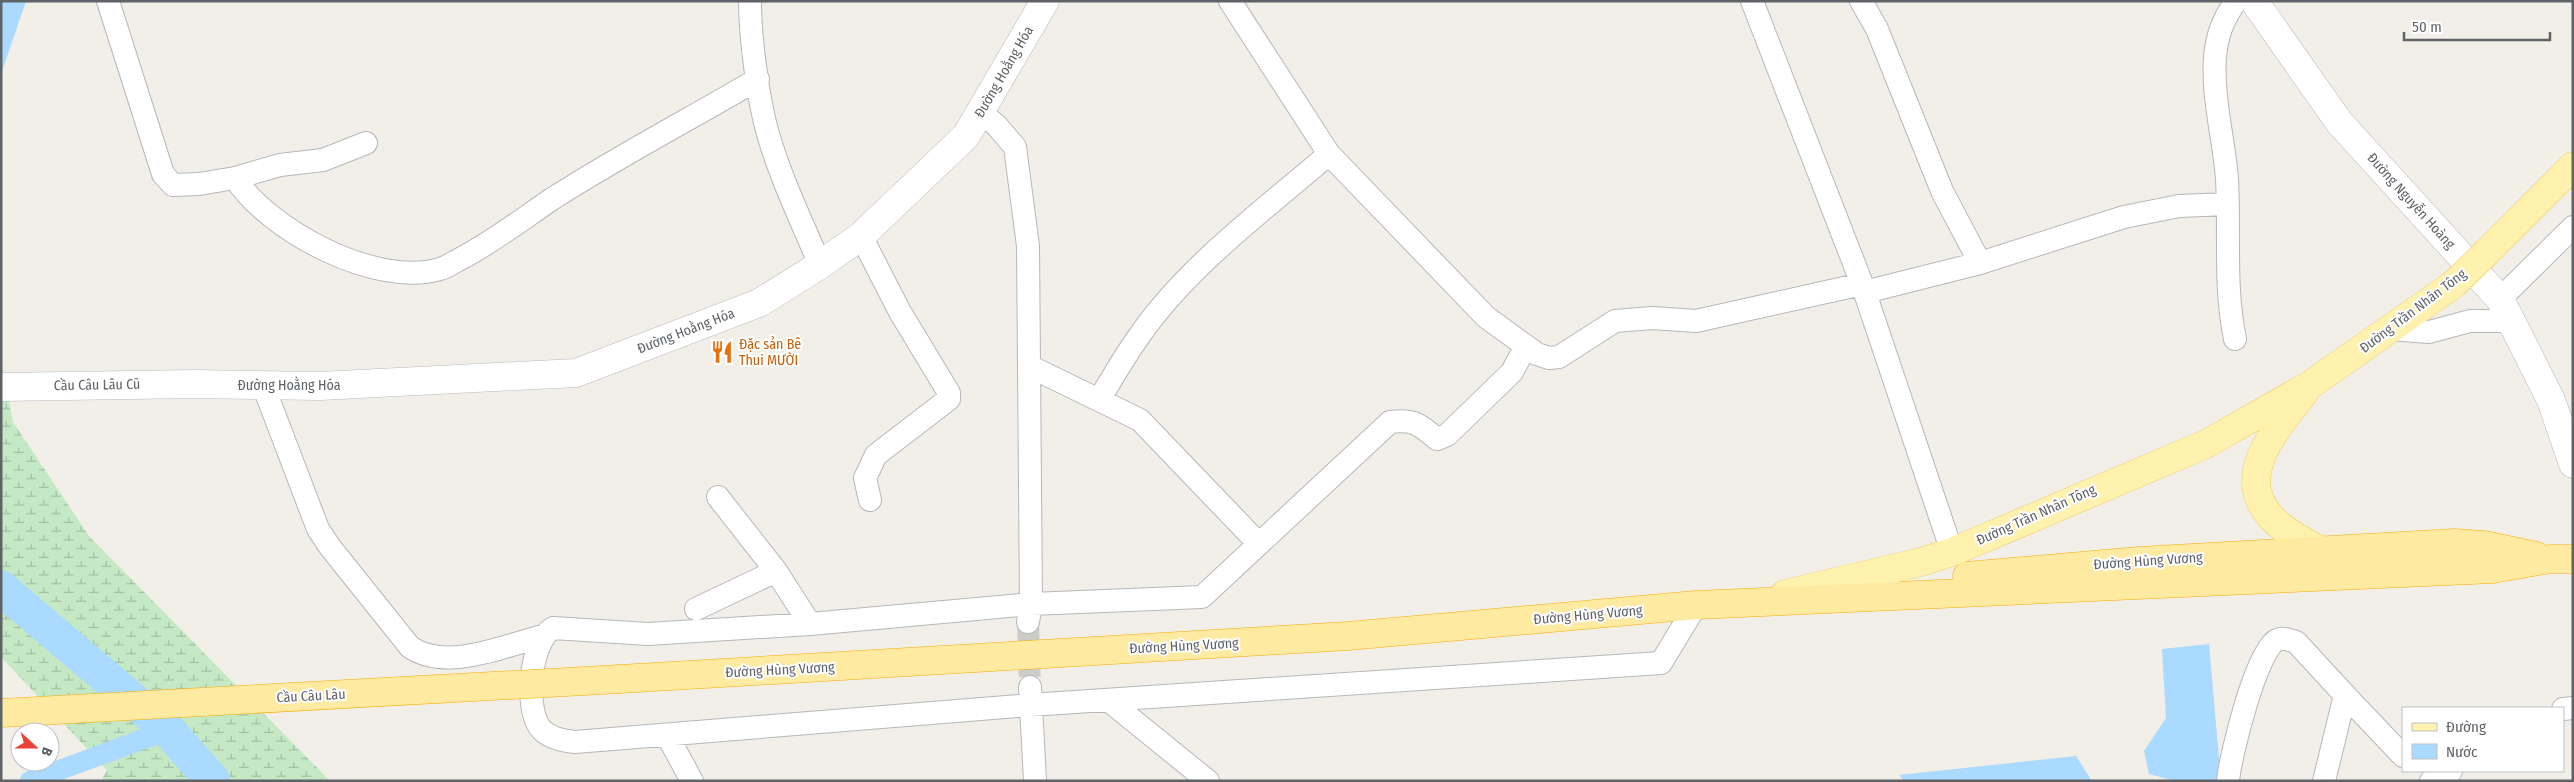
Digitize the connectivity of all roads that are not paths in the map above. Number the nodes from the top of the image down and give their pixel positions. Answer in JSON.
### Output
{"nodes":[{"id":1,"x":108,"y":1,"type":"edge"},
{"id":2,"x":750,"y":1,"type":"edge"},
{"id":3,"x":1046,"y":1,"type":"edge"},
{"id":4,"x":1230,"y":1,"type":"edge"},
{"id":5,"x":1752,"y":1,"type":"edge"},
{"id":6,"x":1861,"y":1,"type":"edge"},
{"id":7,"x":2236,"y":1,"type":"edge"},
{"id":8,"x":2254,"y":1,"type":"edge"},
{"id":9,"x":758,"y":79,"type":"junction"},
{"id":10,"x":980,"y":112,"type":"junction"},
{"id":11,"x":366,"y":143,"type":"dead end"},
{"id":12,"x":1328,"y":154,"type":"junction"},
{"id":13,"x":2573,"y":166,"type":"edge"},
{"id":14,"x":235,"y":178,"type":"junction"},
{"id":15,"x":2228,"y":204,"type":"junction"},
{"id":16,"x":2573,"y":227,"type":"edge"},
{"id":17,"x":862,"y":236,"type":"junction"},
{"id":18,"x":1980,"y":263,"type":"junction"},
{"id":19,"x":820,"y":265,"type":"junction"},
{"id":20,"x":1864,"y":288,"type":"junction"},
{"id":21,"x":2506,"y":310,"type":"junction"},
{"id":22,"x":2391,"y":329,"type":"junction"},
{"id":23,"x":2235,"y":339,"type":"dead end"},
{"id":24,"x":1526,"y":346,"type":"junction"},
{"id":25,"x":1029,"y":366,"type":"junction"},
{"id":26,"x":192,"y":384,"type":"joint"},
{"id":27,"x":264,"y":385,"type":"junction"},
{"id":28,"x":2310,"y":385,"type":"junction"},
{"id":29,"x":1,"y":387,"type":"edge"},
{"id":30,"x":1099,"y":400,"type":"junction"},
{"id":31,"x":2573,"y":464,"type":"edge"},
{"id":32,"x":718,"y":497,"type":"dead end"},
{"id":33,"x":870,"y":500,"type":"dead end"},
{"id":34,"x":1260,"y":544,"type":"junction"},
{"id":35,"x":2319,"y":550,"type":"junction"},
{"id":36,"x":1952,"y":552,"type":"junction"},
{"id":37,"x":2561,"y":559,"type":"edge"},
{"id":38,"x":776,"y":571,"type":"junction"},
{"id":39,"x":1747,"y":603,"type":"junction"},
{"id":40,"x":1696,"y":605,"type":"junction"},
{"id":41,"x":696,"y":609,"type":"dead end"},
{"id":42,"x":1029,"y":613,"type":"junction"},
{"id":43,"x":810,"y":624,"type":"junction"},
{"id":44,"x":543,"y":636,"type":"junction"},
{"id":45,"x":620,"y":679,"type":"joint"},
{"id":46,"x":1030,"y":696,"type":"junction"},
{"id":47,"x":2345,"y":696,"type":"junction"},
{"id":48,"x":1108,"y":700,"type":"junction"},
{"id":49,"x":1,"y":713,"type":"edge"},
{"id":50,"x":666,"y":736,"type":"junction"},
{"id":51,"x":2402,"y":755,"type":"edge"},
{"id":52,"x":2417,"y":772,"type":"edge"},
{"id":53,"x":2449,"y":772,"type":"edge"},
{"id":54,"x":692,"y":781,"type":"edge"},
{"id":55,"x":1034,"y":781,"type":"edge"},
{"id":56,"x":1208,"y":781,"type":"edge"},
{"id":57,"x":2228,"y":781,"type":"edge"},
{"id":58,"x":2324,"y":781,"type":"edge"},
{"id":59,"x":2426,"y":781,"type":"edge"},
{"id":60,"x":2431,"y":781,"type":"edge"}],
"edges":[{"from":1,"to":14,"type":"street"},
{"from":2,"to":9,"type":"street"},
{"from":3,"to":10,"type":"main road","name":"Đường Hoằng Hóa"},
{"from":4,"to":12,"type":"street"},
{"from":5,"to":20,"type":"street"},
{"from":6,"to":18,"type":"street"},
{"from":7,"to":15,"type":"street"},
{"from":8,"to":21,"type":"main road","name":"Đường Nguyễn Hoàng"},
{"from":9,"to":14,"type":"street"},
{"from":9,"to":19,"type":"street"},
{"from":10,"to":17,"type":"main road","name":"Đường Hoằng Hóa"},
{"from":10,"to":25,"type":"street"},
{"from":11,"to":14,"type":"street"},
{"from":12,"to":24,"type":"street"},
{"from":12,"to":30,"type":"street"},
{"from":13,"to":22,"type":"main road","name":"Đường Trần Nhân Tông","bridge":true},
{"from":15,"to":18,"type":"street"},
{"from":15,"to":23,"type":"street"},
{"from":16,"to":21,"type":"street"},
{"from":17,"to":19,"type":"main road","name":"Đường Hoằng Hóa"},
{"from":17,"to":33,"type":"street"},
{"from":18,"to":20,"type":"street"},
{"from":19,"to":27,"type":"main road","name":"Đường Hoằng Hóa"},
{"from":20,"to":24,"type":"street"},
{"from":20,"to":36,"type":"street"},
{"from":21,"to":22,"type":"street"},
{"from":21,"to":31,"type":"main road","name":"Đường Nguyễn Hoàng"},
{"from":22,"to":28,"type":"main road","name":"Đường Trần Nhân Tông"},
{"from":24,"to":34,"type":"street"},
{"from":25,"to":30,"type":"street"},
{"from":25,"to":42,"type":"street"},
{"from":26,"to":27,"type":"main road","name":"Đường Hoằng Hóa"},
{"from":26,"to":29,"type":"main road","name":"Cầu Câu Lâu Cũ"},
{"from":27,"to":44,"type":"street"},
{"from":28,"to":35,"type":"main road","name":"Đường Trần Nhân Tông"},
{"from":28,"to":36,"type":"main road","name":"Đường Trần Nhân Tông"},
{"from":30,"to":34,"type":"street"},
{"from":32,"to":38,"type":"street"},
{"from":34,"to":42,"type":"street"},
{"from":35,"to":37,"type":"highway","name":"Đường Hùng Vương"},
{"from":35,"to":39,"type":"highway","name":"Đường Hùng Vương"},
{"from":36,"to":39,"type":"main road","name":"Đường Trần Nhân Tông"},
{"from":37,"to":39,"type":"highway","name":"Đường Hùng Vương"},
{"from":38,"to":41,"type":"street"},
{"from":38,"to":43,"type":"street"},
{"from":39,"to":40,"type":"highway","name":"Đường Hùng Vương"},
{"from":40,"to":45,"type":"highway","name":"Đường Hùng Vương"},
{"from":40,"to":48,"type":"street"},
{"from":42,"to":43,"type":"street"},
{"from":43,"to":44,"type":"street"},
{"from":44,"to":50,"type":"street"},
{"from":45,"to":49,"type":"highway","name":"Cầu Câu Lâu","bridge":true},
{"from":46,"to":48,"type":"street"},
{"from":46,"to":50,"type":"street"},
{"from":46,"to":55,"type":"street"},
{"from":47,"to":51,"type":"street"},
{"from":47,"to":57,"type":"street"},
{"from":47,"to":58,"type":"street"},
{"from":48,"to":56,"type":"street"},
{"from":50,"to":54,"type":"street"},
{"from":52,"to":59,"type":"street"},
{"from":53,"to":60,"type":"street"}]}
